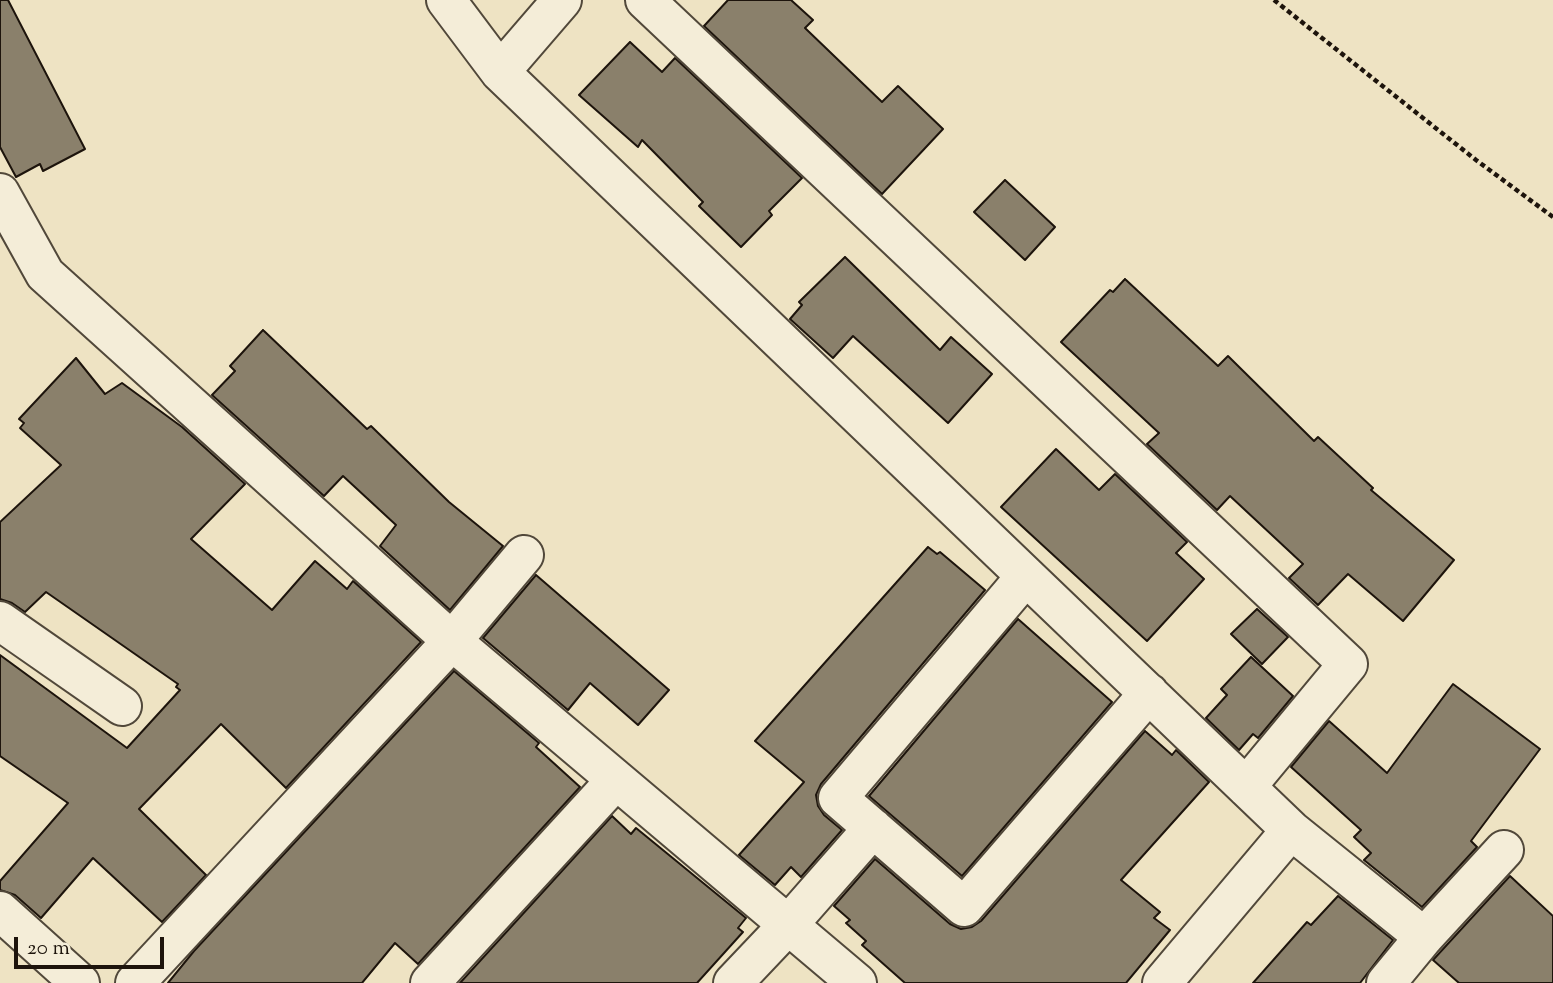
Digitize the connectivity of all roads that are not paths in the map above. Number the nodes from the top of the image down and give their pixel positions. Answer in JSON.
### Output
{"nodes":[{"id":1,"x":446,"y":0,"type":"edge"},
{"id":2,"x":562,"y":0,"type":"edge"},
{"id":3,"x":645,"y":0,"type":"edge"},
{"id":4,"x":500,"y":72,"type":"junction"},
{"id":5,"x":5,"y":214,"type":"edge"},
{"id":6,"x":524,"y":555,"type":"dead end"},
{"id":7,"x":1026,"y":576,"type":"junction"},
{"id":8,"x":0,"y":621,"type":"edge"},
{"id":9,"x":452,"y":642,"type":"junction"},
{"id":10,"x":1149,"y":693,"type":"junction"},
{"id":11,"x":122,"y":706,"type":"dead end"},
{"id":12,"x":616,"y":780,"type":"junction"},
{"id":13,"x":1246,"y":787,"type":"junction"},
{"id":14,"x":873,"y":828,"type":"junction"},
{"id":15,"x":1291,"y":830,"type":"junction"},
{"id":16,"x":1504,"y":850,"type":"dead end"},
{"id":17,"x":0,"y":911,"type":"edge"},
{"id":18,"x":788,"y":925,"type":"junction"},
{"id":19,"x":1424,"y":937,"type":"junction"},
{"id":20,"x":80,"y":983,"type":"edge"},
{"id":21,"x":135,"y":983,"type":"edge"},
{"id":22,"x":430,"y":983,"type":"edge"},
{"id":23,"x":733,"y":983,"type":"edge"},
{"id":24,"x":857,"y":983,"type":"edge"},
{"id":25,"x":1162,"y":983,"type":"edge"},
{"id":26,"x":1386,"y":983,"type":"edge"}],
"edges":[{"from":1,"to":4,"type":"street"},
{"from":2,"to":4,"type":"street"},
{"from":3,"to":13,"type":"street"},
{"from":4,"to":7,"type":"street"},
{"from":5,"to":9,"type":"street"},
{"from":6,"to":9,"type":"street"},
{"from":7,"to":10,"type":"street"},
{"from":7,"to":14,"type":"street"},
{"from":8,"to":11,"type":"street"},
{"from":9,"to":12,"type":"street"},
{"from":9,"to":21,"type":"street"},
{"from":10,"to":13,"type":"street"},
{"from":10,"to":14,"type":"street"},
{"from":12,"to":18,"type":"street"},
{"from":12,"to":22,"type":"street"},
{"from":13,"to":15,"type":"street"},
{"from":14,"to":18,"type":"street"},
{"from":15,"to":19,"type":"street"},
{"from":15,"to":25,"type":"street"},
{"from":16,"to":19,"type":"street"},
{"from":17,"to":20,"type":"street"},
{"from":18,"to":23,"type":"street"},
{"from":18,"to":24,"type":"street"},
{"from":19,"to":26,"type":"street"}]}
